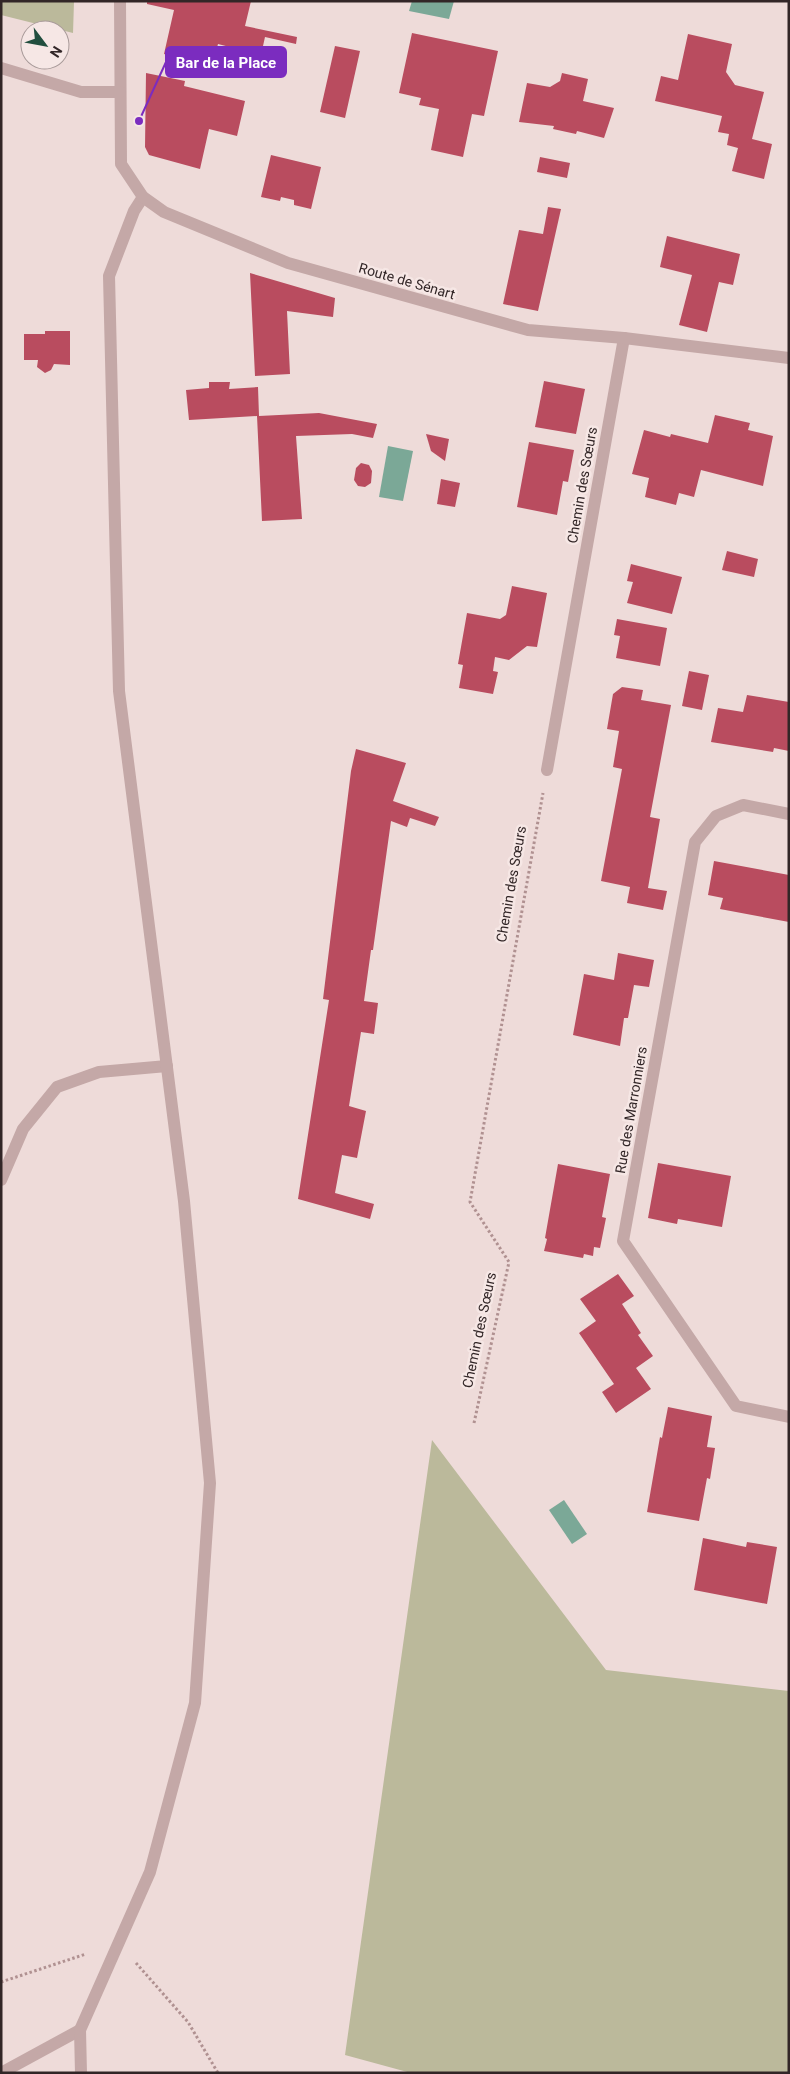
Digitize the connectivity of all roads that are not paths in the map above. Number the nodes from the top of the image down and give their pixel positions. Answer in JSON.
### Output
{"nodes":[{"id":1,"x":120,"y":1,"type":"edge"},
{"id":2,"x":1,"y":68,"type":"edge"},
{"id":3,"x":120,"y":92,"type":"junction"},
{"id":4,"x":143,"y":197,"type":"junction"},
{"id":5,"x":624,"y":338,"type":"junction"},
{"id":6,"x":789,"y":358,"type":"edge"},
{"id":7,"x":547,"y":770,"type":"road end"},
{"id":8,"x":789,"y":814,"type":"edge"},
{"id":9,"x":167,"y":1066,"type":"junction"},
{"id":10,"x":1,"y":1180,"type":"edge"},
{"id":11,"x":789,"y":1417,"type":"edge"},
{"id":12,"x":80,"y":2030,"type":"junction"},
{"id":13,"x":1,"y":2072,"type":"edge"},
{"id":14,"x":81,"y":2073,"type":"edge"}],
"edges":[{"from":1,"to":3,"type":"street","name":"Route de Sénart"},
{"from":2,"to":3,"type":"street"},
{"from":3,"to":4,"type":"street","name":"Route de Sénart"},
{"from":4,"to":5,"type":"street","name":"Route de Sénart"},
{"from":4,"to":9,"type":"street"},
{"from":5,"to":6,"type":"street","name":"Route de Sénart"},
{"from":5,"to":7,"type":"street","name":"Chemin des Sœurs"},
{"from":8,"to":11,"type":"street","name":"Rue des Marronniers"},
{"from":9,"to":10,"type":"street"},
{"from":9,"to":12,"type":"street"},
{"from":12,"to":13,"type":"street"},
{"from":12,"to":14,"type":"street"}]}
